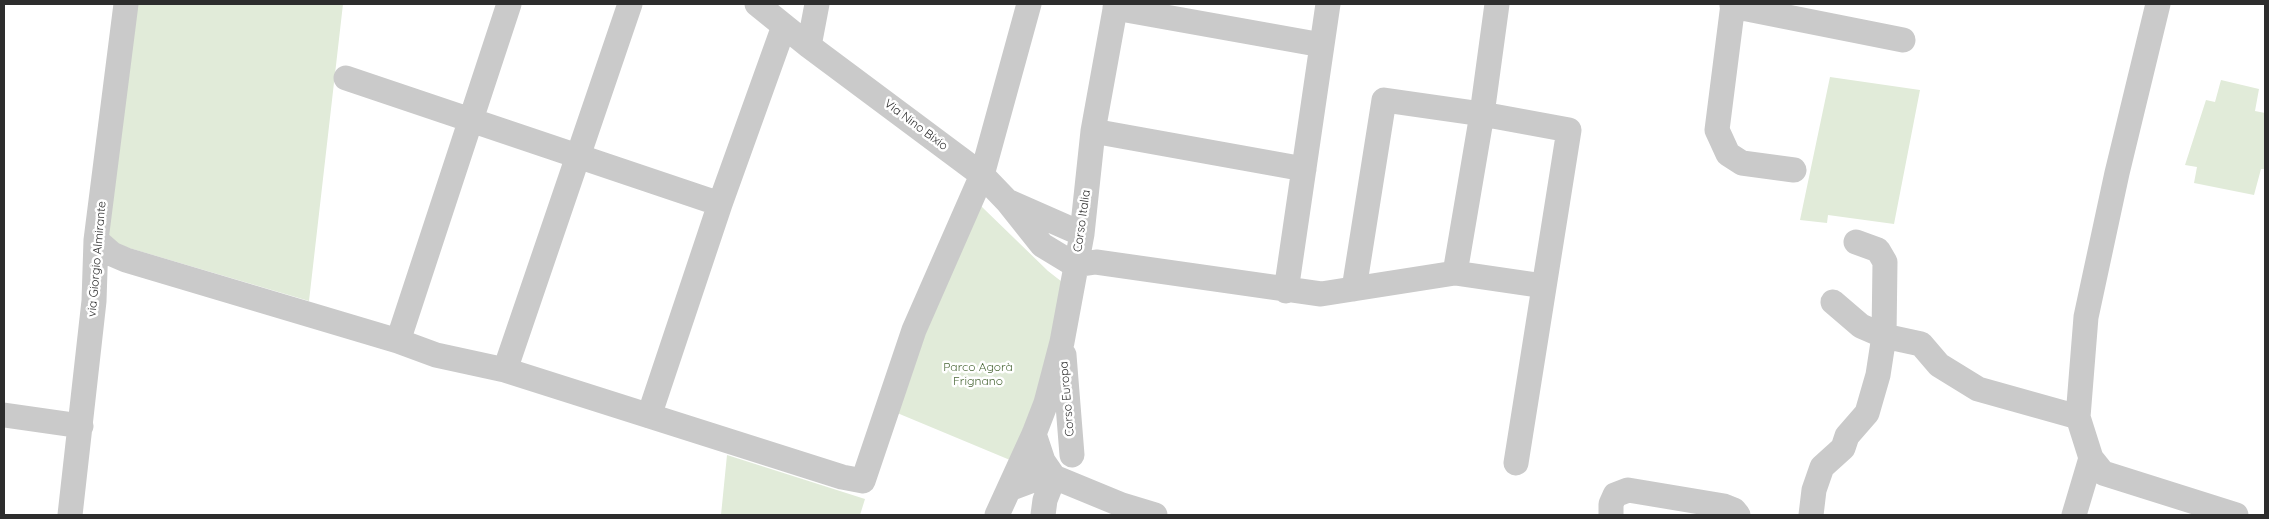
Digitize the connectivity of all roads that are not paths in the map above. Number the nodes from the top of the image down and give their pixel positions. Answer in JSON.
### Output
{"nodes":[{"id":1,"x":126,"y":4,"type":"edge"},
{"id":2,"x":509,"y":4,"type":"edge"},
{"id":3,"x":630,"y":4,"type":"edge"},
{"id":4,"x":757,"y":4,"type":"edge"},
{"id":5,"x":817,"y":4,"type":"edge"},
{"id":6,"x":1029,"y":4,"type":"edge"},
{"id":7,"x":1328,"y":4,"type":"edge"},
{"id":8,"x":1497,"y":4,"type":"edge"},
{"id":9,"x":2158,"y":4,"type":"edge"},
{"id":10,"x":1732,"y":5,"type":"edge"},
{"id":11,"x":1116,"y":6,"type":"edge"},
{"id":12,"x":784,"y":26,"type":"junction"},
{"id":13,"x":1903,"y":40,"type":"dead end"},
{"id":14,"x":1322,"y":45,"type":"junction"},
{"id":15,"x":809,"y":46,"type":"junction"},
{"id":16,"x":346,"y":78,"type":"dead end"},
{"id":17,"x":1482,"y":114,"type":"junction"},
{"id":18,"x":470,"y":120,"type":"junction"},
{"id":19,"x":1093,"y":131,"type":"junction"},
{"id":20,"x":578,"y":155,"type":"junction"},
{"id":21,"x":1304,"y":169,"type":"junction"},
{"id":22,"x":1794,"y":170,"type":"dead end"},
{"id":23,"x":982,"y":175,"type":"junction"},
{"id":24,"x":1007,"y":201,"type":"junction"},
{"id":25,"x":720,"y":204,"type":"junction"},
{"id":26,"x":1082,"y":234,"type":"junction"},
{"id":27,"x":96,"y":240,"type":"junction"},
{"id":28,"x":1856,"y":242,"type":"dead end"},
{"id":29,"x":1075,"y":265,"type":"junction"},
{"id":30,"x":1454,"y":273,"type":"junction"},
{"id":31,"x":1544,"y":286,"type":"junction"},
{"id":32,"x":1354,"y":290,"type":"junction"},
{"id":33,"x":1286,"y":291,"type":"junction"},
{"id":34,"x":1832,"y":302,"type":"dead end"},
{"id":35,"x":1884,"y":336,"type":"junction"},
{"id":36,"x":398,"y":340,"type":"junction"},
{"id":37,"x":1062,"y":342,"type":"junction"},
{"id":38,"x":505,"y":370,"type":"junction"},
{"id":39,"x":4,"y":415,"type":"edge"},
{"id":40,"x":649,"y":416,"type":"junction"},
{"id":41,"x":2078,"y":417,"type":"junction"},
{"id":42,"x":81,"y":426,"type":"junction"},
{"id":43,"x":1034,"y":434,"type":"junction"},
{"id":44,"x":1072,"y":455,"type":"junction"},
{"id":45,"x":2091,"y":458,"type":"junction"},
{"id":46,"x":1516,"y":463,"type":"dead end"},
{"id":47,"x":1054,"y":477,"type":"junction"},
{"id":48,"x":1009,"y":489,"type":"junction"},
{"id":49,"x":1087,"y":490,"type":"junction"},
{"id":50,"x":70,"y":515,"type":"edge"},
{"id":51,"x":997,"y":515,"type":"edge"},
{"id":52,"x":1043,"y":515,"type":"edge"},
{"id":53,"x":1155,"y":515,"type":"edge"},
{"id":54,"x":1611,"y":515,"type":"edge"},
{"id":55,"x":1738,"y":515,"type":"edge"},
{"id":56,"x":1811,"y":515,"type":"edge"},
{"id":57,"x":2074,"y":515,"type":"edge"},
{"id":58,"x":2236,"y":515,"type":"edge"}],
"edges":[{"from":1,"to":27,"type":"street","name":"via Giorgio Almirante"},
{"from":2,"to":18,"type":"street"},
{"from":3,"to":20,"type":"street"},
{"from":4,"to":12,"type":"street","name":"Via Nino Bixio"},
{"from":5,"to":15,"type":"street"},
{"from":6,"to":23,"type":"street"},
{"from":7,"to":14,"type":"street"},
{"from":8,"to":17,"type":"street"},
{"from":9,"to":41,"type":"street"},
{"from":10,"to":13,"type":"street"},
{"from":10,"to":22,"type":"street"},
{"from":11,"to":14,"type":"street"},
{"from":11,"to":19,"type":"street","name":"Corso Italia"},
{"from":12,"to":15,"type":"street","name":"Via Nino Bixio"},
{"from":12,"to":25,"type":"street"},
{"from":14,"to":21,"type":"street"},
{"from":15,"to":23,"type":"street","name":"Via Nino Bixio"},
{"from":16,"to":18,"type":"street"},
{"from":17,"to":30,"type":"street"},
{"from":17,"to":31,"type":"street"},
{"from":17,"to":32,"type":"street"},
{"from":18,"to":20,"type":"street"},
{"from":18,"to":36,"type":"street"},
{"from":19,"to":21,"type":"street"},
{"from":19,"to":26,"type":"street","name":"Corso Italia"},
{"from":20,"to":25,"type":"street"},
{"from":20,"to":38,"type":"street"},
{"from":21,"to":33,"type":"street"},
{"from":23,"to":24,"type":"street","name":"Via Nino Bixio"},
{"from":23,"to":40,"type":"street"},
{"from":24,"to":26,"type":"street","name":"Via Nino Bixio"},
{"from":24,"to":29,"type":"street"},
{"from":25,"to":40,"type":"street"},
{"from":26,"to":29,"type":"street","name":"Corso Italia"},
{"from":27,"to":36,"type":"street"},
{"from":27,"to":42,"type":"street","name":"via Giorgio Almirante"},
{"from":28,"to":35,"type":"street"},
{"from":29,"to":33,"type":"street"},
{"from":29,"to":37,"type":"street","name":"Corso Italia"},
{"from":30,"to":31,"type":"street"},
{"from":30,"to":32,"type":"street"},
{"from":31,"to":46,"type":"street"},
{"from":32,"to":33,"type":"street"},
{"from":34,"to":35,"type":"street"},
{"from":35,"to":41,"type":"street"},
{"from":35,"to":56,"type":"street"},
{"from":36,"to":38,"type":"street"},
{"from":37,"to":43,"type":"street","name":"Corso Italia"},
{"from":37,"to":44,"type":"street","name":"Corso Europa"},
{"from":38,"to":40,"type":"street"},
{"from":39,"to":42,"type":"street"},
{"from":41,"to":45,"type":"street"},
{"from":42,"to":50,"type":"street","name":"via Giorgio Almirante"},
{"from":43,"to":44,"type":"street","name":"Corso Europa"},
{"from":43,"to":47,"type":"street"},
{"from":43,"to":48,"type":"street","name":"Corso Italia"},
{"from":44,"to":49,"type":"street","name":"Corso Europa"},
{"from":45,"to":57,"type":"street"},
{"from":45,"to":58,"type":"street"},
{"from":47,"to":48,"type":"street"},
{"from":47,"to":49,"type":"street"},
{"from":47,"to":52,"type":"street"},
{"from":48,"to":51,"type":"street","name":"Corso Italia"},
{"from":49,"to":53,"type":"street"},
{"from":54,"to":55,"type":"street"}]}
